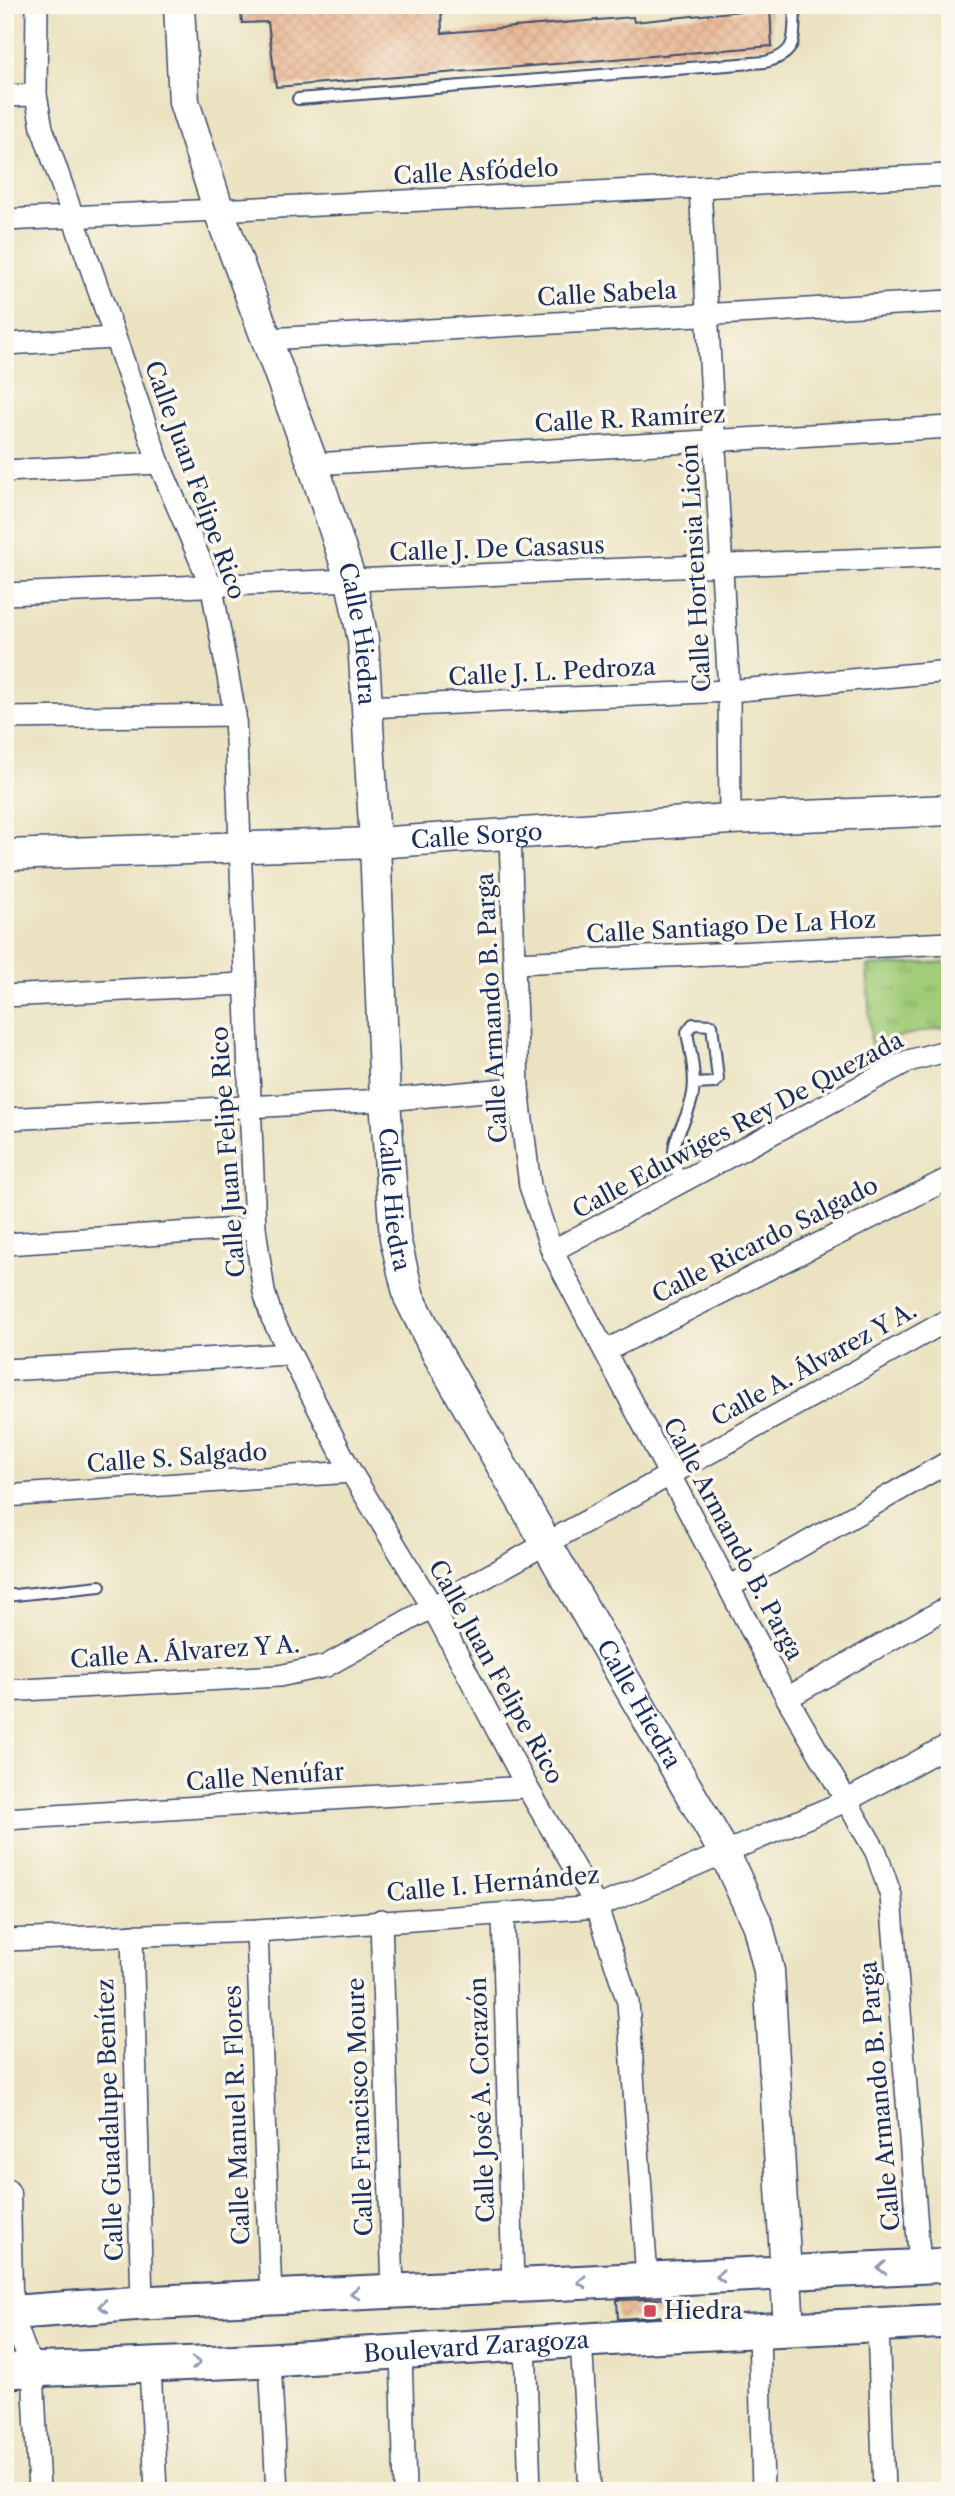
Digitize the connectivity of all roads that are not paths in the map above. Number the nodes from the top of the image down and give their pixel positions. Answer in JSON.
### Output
{"nodes":[{"id":1,"x":37,"y":5,"type":"edge"},
{"id":2,"x":179,"y":5,"type":"edge"},
{"id":3,"x":795,"y":5,"type":"edge"},
{"id":4,"x":36,"y":95,"type":"junction"},
{"id":5,"x":5,"y":96,"type":"edge"},
{"id":6,"x":298,"y":99,"type":"dead end"},
{"id":7,"x":950,"y":175,"type":"edge"},
{"id":8,"x":700,"y":188,"type":"junction"},
{"id":9,"x":219,"y":211,"type":"junction"},
{"id":10,"x":72,"y":218,"type":"junction"},
{"id":11,"x":5,"y":220,"type":"edge"},
{"id":12,"x":950,"y":301,"type":"edge"},
{"id":13,"x":710,"y":314,"type":"junction"},
{"id":14,"x":114,"y":338,"type":"junction"},
{"id":15,"x":267,"y":338,"type":"junction"},
{"id":16,"x":5,"y":344,"type":"edge"},
{"id":17,"x":950,"y":427,"type":"edge"},
{"id":18,"x":716,"y":440,"type":"junction"},
{"id":19,"x":159,"y":463,"type":"junction"},
{"id":20,"x":313,"y":464,"type":"junction"},
{"id":21,"x":5,"y":471,"type":"edge"},
{"id":22,"x":950,"y":556,"type":"edge"},
{"id":23,"x":721,"y":566,"type":"junction"},
{"id":24,"x":351,"y":581,"type":"junction"},
{"id":25,"x":212,"y":588,"type":"junction"},
{"id":26,"x":5,"y":594,"type":"edge"},
{"id":27,"x":950,"y":671,"type":"edge"},
{"id":28,"x":729,"y":691,"type":"junction"},
{"id":29,"x":366,"y":707,"type":"junction"},
{"id":30,"x":235,"y":715,"type":"junction"},
{"id":31,"x":5,"y":718,"type":"edge"},
{"id":32,"x":950,"y":810,"type":"edge"},
{"id":33,"x":730,"y":819,"type":"junction"},
{"id":34,"x":510,"y":834,"type":"junction"},
{"id":35,"x":375,"y":843,"type":"junction"},
{"id":36,"x":239,"y":847,"type":"junction"},
{"id":37,"x":5,"y":855,"type":"edge"},
{"id":38,"x":950,"y":943,"type":"edge"},
{"id":39,"x":515,"y":963,"type":"junction"},
{"id":40,"x":243,"y":984,"type":"junction"},
{"id":41,"x":5,"y":996,"type":"edge"},
{"id":42,"x":950,"y":1050,"type":"edge"},
{"id":43,"x":694,"y":1084,"type":"junction"},
{"id":44,"x":518,"y":1088,"type":"junction"},
{"id":45,"x":385,"y":1100,"type":"junction"},
{"id":46,"x":249,"y":1107,"type":"junction"},
{"id":47,"x":5,"y":1119,"type":"edge"},
{"id":48,"x":950,"y":1178,"type":"edge"},
{"id":49,"x":681,"y":1183,"type":"junction"},
{"id":50,"x":255,"y":1228,"type":"junction"},
{"id":51,"x":5,"y":1244,"type":"edge"},
{"id":52,"x":552,"y":1251,"type":"junction"},
{"id":53,"x":950,"y":1320,"type":"edge"},
{"id":54,"x":605,"y":1351,"type":"junction"},
{"id":55,"x":290,"y":1354,"type":"junction"},
{"id":56,"x":5,"y":1370,"type":"edge"},
{"id":57,"x":950,"y":1461,"type":"edge"},
{"id":58,"x":351,"y":1472,"type":"junction"},
{"id":59,"x":669,"y":1474,"type":"junction"},
{"id":60,"x":5,"y":1496,"type":"edge"},
{"id":61,"x":546,"y":1543,"type":"junction"},
{"id":62,"x":100,"y":1586,"type":"dead end"},
{"id":63,"x":729,"y":1587,"type":"junction"},
{"id":64,"x":5,"y":1596,"type":"edge"},
{"id":65,"x":950,"y":1606,"type":"edge"},
{"id":66,"x":433,"y":1608,"type":"junction"},
{"id":67,"x":5,"y":1691,"type":"edge"},
{"id":68,"x":787,"y":1698,"type":"junction"},
{"id":69,"x":950,"y":1744,"type":"edge"},
{"id":70,"x":527,"y":1787,"type":"junction"},
{"id":71,"x":846,"y":1801,"type":"junction"},
{"id":72,"x":5,"y":1819,"type":"edge"},
{"id":73,"x":725,"y":1854,"type":"junction"},
{"id":74,"x":597,"y":1908,"type":"junction"},
{"id":75,"x":503,"y":1914,"type":"junction"},
{"id":76,"x":381,"y":1920,"type":"junction"},
{"id":77,"x":257,"y":1931,"type":"junction"},
{"id":78,"x":132,"y":1935,"type":"junction"},
{"id":79,"x":5,"y":1940,"type":"edge"},
{"id":80,"x":5,"y":2194,"type":"edge"},
{"id":81,"x":935,"y":2265,"type":"edge"},
{"id":82,"x":788,"y":2273,"type":"junction"},
{"id":83,"x":646,"y":2279,"type":"junction"},
{"id":84,"x":513,"y":2286,"type":"junction"},
{"id":85,"x":393,"y":2291,"type":"junction"},
{"id":86,"x":271,"y":2297,"type":"junction"},
{"id":87,"x":142,"y":2303,"type":"junction"},
{"id":88,"x":7,"y":2307,"type":"edge"},
{"id":89,"x":950,"y":2322,"type":"edge"},
{"id":90,"x":878,"y":2327,"type":"junction"},
{"id":91,"x":774,"y":2330,"type":"junction"},
{"id":92,"x":581,"y":2340,"type":"junction"},
{"id":93,"x":525,"y":2343,"type":"junction"},
{"id":94,"x":401,"y":2352,"type":"junction"},
{"id":95,"x":270,"y":2360,"type":"junction"},
{"id":96,"x":150,"y":2366,"type":"junction"},
{"id":97,"x":19,"y":2371,"type":"edge"},
{"id":98,"x":39,"y":2491,"type":"edge"},
{"id":99,"x":156,"y":2491,"type":"edge"},
{"id":100,"x":277,"y":2491,"type":"edge"},
{"id":101,"x":405,"y":2491,"type":"edge"},
{"id":102,"x":530,"y":2491,"type":"edge"},
{"id":103,"x":590,"y":2491,"type":"edge"},
{"id":104,"x":763,"y":2491,"type":"edge"},
{"id":105,"x":884,"y":2491,"type":"edge"}],
"edges":[{"from":1,"to":4,"type":"street","name":"Calle Juan Felipe Rico"},
{"from":2,"to":9,"type":"street","name":"Calle Hiedra"},
{"from":3,"to":6,"type":"lane"},
{"from":4,"to":5,"type":"street"},
{"from":4,"to":10,"type":"street","name":"Calle Juan Felipe Rico"},
{"from":7,"to":8,"type":"street","name":"Calle Asfódelo"},
{"from":8,"to":9,"type":"street","name":"Calle Asfódelo"},
{"from":8,"to":13,"type":"street","name":"Calle Hortensia Licón"},
{"from":9,"to":10,"type":"street","name":"Calle Asfódelo"},
{"from":9,"to":15,"type":"street","name":"Calle Hiedra"},
{"from":10,"to":11,"type":"street","name":"Calle Asfódelo"},
{"from":10,"to":14,"type":"street","name":"Calle Juan Felipe Rico"},
{"from":12,"to":13,"type":"street","name":"Calle Sabela"},
{"from":13,"to":15,"type":"street","name":"Calle Sabela"},
{"from":13,"to":18,"type":"street","name":"Calle Hortensia Licón"},
{"from":14,"to":16,"type":"street"},
{"from":14,"to":19,"type":"street","name":"Calle Juan Felipe Rico"},
{"from":15,"to":20,"type":"street","name":"Calle Hiedra"},
{"from":17,"to":18,"type":"street","name":"Calle R. Ramírez"},
{"from":18,"to":20,"type":"street","name":"Calle R. Ramírez"},
{"from":18,"to":23,"type":"street","name":"Calle Hortensia Licón"},
{"from":19,"to":21,"type":"street"},
{"from":19,"to":25,"type":"street","name":"Calle Juan Felipe Rico"},
{"from":20,"to":24,"type":"street","name":"Calle Hiedra"},
{"from":22,"to":23,"type":"street","name":"Calle J. De Casasus"},
{"from":23,"to":24,"type":"street","name":"Calle J. De Casasus"},
{"from":23,"to":28,"type":"street","name":"Calle Hortensia Licón"},
{"from":24,"to":25,"type":"street","name":"Calle J. De Casasus"},
{"from":24,"to":29,"type":"street","name":"Calle Hiedra"},
{"from":25,"to":26,"type":"street","name":"Calle J. De Casasus"},
{"from":25,"to":30,"type":"street","name":"Calle Juan Felipe Rico"},
{"from":27,"to":28,"type":"street","name":"Calle J. L. Pedroza"},
{"from":28,"to":29,"type":"street","name":"Calle J. L. Pedroza"},
{"from":28,"to":33,"type":"street","name":"Calle Hortensia Licón"},
{"from":29,"to":35,"type":"street","name":"Calle Hiedra"},
{"from":30,"to":31,"type":"street"},
{"from":30,"to":36,"type":"street","name":"Calle Juan Felipe Rico"},
{"from":32,"to":33,"type":"street","name":"Calle Sorgo"},
{"from":33,"to":34,"type":"street","name":"Calle Sorgo"},
{"from":34,"to":35,"type":"street","name":"Calle Sorgo"},
{"from":34,"to":39,"type":"street","name":"Calle Armando B. Parga"},
{"from":35,"to":36,"type":"street","name":"Calle Sorgo"},
{"from":35,"to":45,"type":"street","name":"Calle Hiedra"},
{"from":36,"to":37,"type":"street","name":"Calle Sorgo"},
{"from":36,"to":40,"type":"street","name":"Calle Juan Felipe Rico"},
{"from":38,"to":39,"type":"street","name":"Calle Santiago De La Hoz"},
{"from":39,"to":44,"type":"street","name":"Calle Armando B. Parga"},
{"from":40,"to":41,"type":"street"},
{"from":40,"to":46,"type":"street","name":"Calle Juan Felipe Rico"},
{"from":42,"to":49,"type":"street","name":"Calle Eduwiges Rey De Quezada"},
{"from":43,"to":43,"type":"lane"},
{"from":43,"to":49,"type":"lane"},
{"from":44,"to":45,"type":"street"},
{"from":44,"to":52,"type":"street","name":"Calle Armando B. Parga"},
{"from":45,"to":46,"type":"street"},
{"from":45,"to":61,"type":"street","name":"Calle Hiedra"},
{"from":46,"to":47,"type":"street"},
{"from":46,"to":50,"type":"street","name":"Calle Juan Felipe Rico"},
{"from":48,"to":54,"type":"street","name":"Calle Ricardo Salgado"},
{"from":49,"to":52,"type":"street","name":"Calle Eduwiges Rey De Quezada"},
{"from":50,"to":51,"type":"street"},
{"from":50,"to":55,"type":"street","name":"Calle Juan Felipe Rico"},
{"from":52,"to":54,"type":"street","name":"Calle Armando B. Parga"},
{"from":53,"to":59,"type":"street","name":"Calle A. Álvarez Y A."},
{"from":54,"to":59,"type":"street","name":"Calle Armando B. Parga"},
{"from":55,"to":56,"type":"street"},
{"from":55,"to":58,"type":"street","name":"Calle Juan Felipe Rico"},
{"from":57,"to":63,"type":"street"},
{"from":58,"to":60,"type":"street","name":"Calle S. Salgado"},
{"from":58,"to":66,"type":"street","name":"Calle Juan Felipe Rico"},
{"from":59,"to":61,"type":"street","name":"Calle A. Álvarez Y A."},
{"from":59,"to":63,"type":"street","name":"Calle Armando B. Parga"},
{"from":61,"to":66,"type":"street","name":"Calle A. Álvarez Y A."},
{"from":61,"to":73,"type":"street","name":"Calle Hiedra"},
{"from":62,"to":64,"type":"lane"},
{"from":63,"to":68,"type":"street","name":"Calle Armando B. Parga"},
{"from":65,"to":68,"type":"street"},
{"from":66,"to":67,"type":"street","name":"Calle A. Álvarez Y A."},
{"from":66,"to":70,"type":"street","name":"Calle Juan Felipe Rico"},
{"from":68,"to":71,"type":"street","name":"Calle Armando B. Parga"},
{"from":69,"to":71,"type":"street","name":"Calle I. Hernández"},
{"from":70,"to":72,"type":"street","name":"Calle Nenúfar"},
{"from":70,"to":74,"type":"street","name":"Calle Juan Felipe Rico"},
{"from":71,"to":73,"type":"street","name":"Calle I. Hernández"},
{"from":71,"to":81,"type":"street","name":"Calle Armando B. Parga"},
{"from":73,"to":74,"type":"street","name":"Calle I. Hernández"},
{"from":73,"to":82,"type":"street","name":"Calle Hiedra"},
{"from":74,"to":75,"type":"street","name":"Calle I. Hernández"},
{"from":74,"to":83,"type":"street","name":"Calle Juan Felipe Rico"},
{"from":75,"to":76,"type":"street","name":"Calle I. Hernández"},
{"from":75,"to":84,"type":"street","name":"Calle José A. Corazón"},
{"from":76,"to":77,"type":"street","name":"Calle I. Hernández"},
{"from":76,"to":85,"type":"street","name":"Calle Francisco Moure"},
{"from":77,"to":78,"type":"street","name":"Calle I. Hernández"},
{"from":77,"to":86,"type":"street","name":"Calle Manuel R. Flores"},
{"from":78,"to":79,"type":"street","name":"Calle I. Hernández"},
{"from":78,"to":87,"type":"street","name":"Calle Guadalupe Benítez"},
{"from":80,"to":88,"type":"street"},
{"from":81,"to":82,"type":"main road","one_way":true},
{"from":82,"to":83,"type":"main road","one_way":true},
{"from":82,"to":91,"type":"street","name":"Calle Hiedra"},
{"from":83,"to":84,"type":"main road","one_way":true},
{"from":84,"to":85,"type":"main road"},
{"from":85,"to":86,"type":"main road","one_way":true},
{"from":86,"to":87,"type":"main road"},
{"from":87,"to":88,"type":"main road","one_way":true},
{"from":88,"to":97,"type":"street"},
{"from":89,"to":90,"type":"main road","name":"Boulevard Zaragoza"},
{"from":90,"to":91,"type":"main road","name":"Boulevard Zaragoza"},
{"from":90,"to":105,"type":"street"},
{"from":91,"to":92,"type":"main road","name":"Boulevard Zaragoza"},
{"from":91,"to":104,"type":"street"},
{"from":92,"to":93,"type":"main road","name":"Boulevard Zaragoza"},
{"from":92,"to":103,"type":"street"},
{"from":93,"to":94,"type":"main road","name":"Boulevard Zaragoza"},
{"from":93,"to":102,"type":"street"},
{"from":94,"to":95,"type":"main road","name":"Boulevard Zaragoza"},
{"from":94,"to":101,"type":"street"},
{"from":96,"to":95,"type":"main road","name":"Boulevard Zaragoza","one_way":true},
{"from":95,"to":100,"type":"street"},
{"from":96,"to":97,"type":"main road","name":"Boulevard Zaragoza"},
{"from":96,"to":99,"type":"street"},
{"from":97,"to":98,"type":"street"}]}
